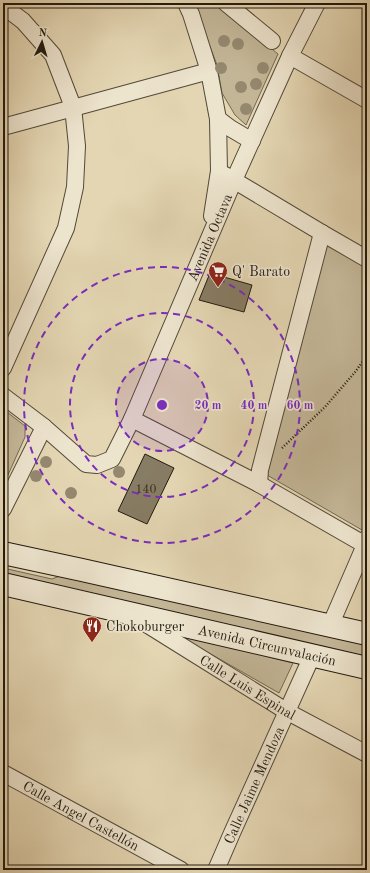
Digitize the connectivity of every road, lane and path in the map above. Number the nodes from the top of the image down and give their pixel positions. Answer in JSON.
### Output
{"nodes":[{"id":1,"x":186,"y":3,"type":"edge"},
{"id":2,"x":226,"y":3,"type":"edge"},
{"id":3,"x":317,"y":3,"type":"edge"},
{"id":4,"x":3,"y":6,"type":"edge"},
{"id":5,"x":272,"y":41,"type":"dead end"},
{"id":6,"x":290,"y":56,"type":"junction"},
{"id":7,"x":209,"y":71,"type":"junction"},
{"id":8,"x":367,"y":100,"type":"edge"},
{"id":9,"x":73,"y":107,"type":"junction"},
{"id":10,"x":218,"y":119,"type":"junction"},
{"id":11,"x":3,"y":127,"type":"edge"},
{"id":12,"x":252,"y":141,"type":"junction"},
{"id":13,"x":219,"y":171,"type":"junction"},
{"id":14,"x":234,"y":180,"type":"junction"},
{"id":15,"x":322,"y":233,"type":"junction"},
{"id":16,"x":207,"y":244,"type":"junction"},
{"id":17,"x":367,"y":259,"type":"edge"},
{"id":18,"x":367,"y":354,"type":"edge"},
{"id":19,"x":3,"y":368,"type":"edge"},
{"id":20,"x":3,"y":396,"type":"edge"},
{"id":21,"x":132,"y":419,"type":"junction"},
{"id":22,"x":44,"y":427,"type":"junction"},
{"id":23,"x":260,"y":477,"type":"junction"},
{"id":24,"x":3,"y":509,"type":"edge"},
{"id":25,"x":366,"y":543,"type":"edge"},
{"id":26,"x":3,"y":553,"type":"edge"},
{"id":27,"x":3,"y":584,"type":"edge"},
{"id":28,"x":131,"y":614,"type":"junction"},
{"id":29,"x":330,"y":626,"type":"junction"},
{"id":30,"x":367,"y":634,"type":"edge"},
{"id":31,"x":312,"y":656,"type":"junction"},
{"id":32,"x":367,"y":668,"type":"edge"},
{"id":33,"x":286,"y":711,"type":"junction"},
{"id":34,"x":367,"y":754,"type":"edge"},
{"id":35,"x":3,"y":773,"type":"edge"},
{"id":36,"x":181,"y":870,"type":"edge"},
{"id":37,"x":216,"y":870,"type":"edge"}],
"edges":[{"from":1,"to":7,"type":"street"},
{"from":2,"to":5,"type":"street"},
{"from":3,"to":6,"type":"street","name":"Avenida Octava"},
{"from":4,"to":9,"type":"street"},
{"from":6,"to":8,"type":"street"},
{"from":6,"to":12,"type":"street","name":"Avenida Octava"},
{"from":7,"to":9,"type":"street"},
{"from":7,"to":10,"type":"street"},
{"from":9,"to":11,"type":"street"},
{"from":9,"to":19,"type":"street"},
{"from":10,"to":12,"type":"street"},
{"from":10,"to":13,"type":"street"},
{"from":12,"to":14,"type":"street","name":"Avenida Octava"},
{"from":13,"to":14,"type":"street"},
{"from":13,"to":16,"type":"street"},
{"from":14,"to":15,"type":"street"},
{"from":14,"to":16,"type":"street","name":"Avenida Octava"},
{"from":15,"to":17,"type":"street"},
{"from":15,"to":23,"type":"street"},
{"from":16,"to":21,"type":"street","name":"Avenida Octava"},
{"from":18,"to":23,"type":"path"},
{"from":20,"to":22,"type":"street"},
{"from":21,"to":22,"type":"street","name":"Avenida Octava"},
{"from":21,"to":23,"type":"street"},
{"from":22,"to":24,"type":"street"},
{"from":23,"to":25,"type":"street"},
{"from":25,"to":29,"type":"street"},
{"from":26,"to":29,"type":"main road"},
{"from":27,"to":28,"type":"main road","name":"Avenida Circunvalación"},
{"from":28,"to":31,"type":"main road","name":"Avenida Circunvalación"},
{"from":28,"to":33,"type":"street","name":"Calle Luis Espinal"},
{"from":29,"to":30,"type":"main road"},
{"from":31,"to":32,"type":"main road","name":"Avenida Circunvalación"},
{"from":31,"to":33,"type":"street","name":"Calle Jaime Mendoza"},
{"from":33,"to":34,"type":"street","name":"Calle Luis Espinal"},
{"from":33,"to":37,"type":"street","name":"Calle Jaime Mendoza"},
{"from":35,"to":36,"type":"street","name":"Calle Angel Castellón"}]}
